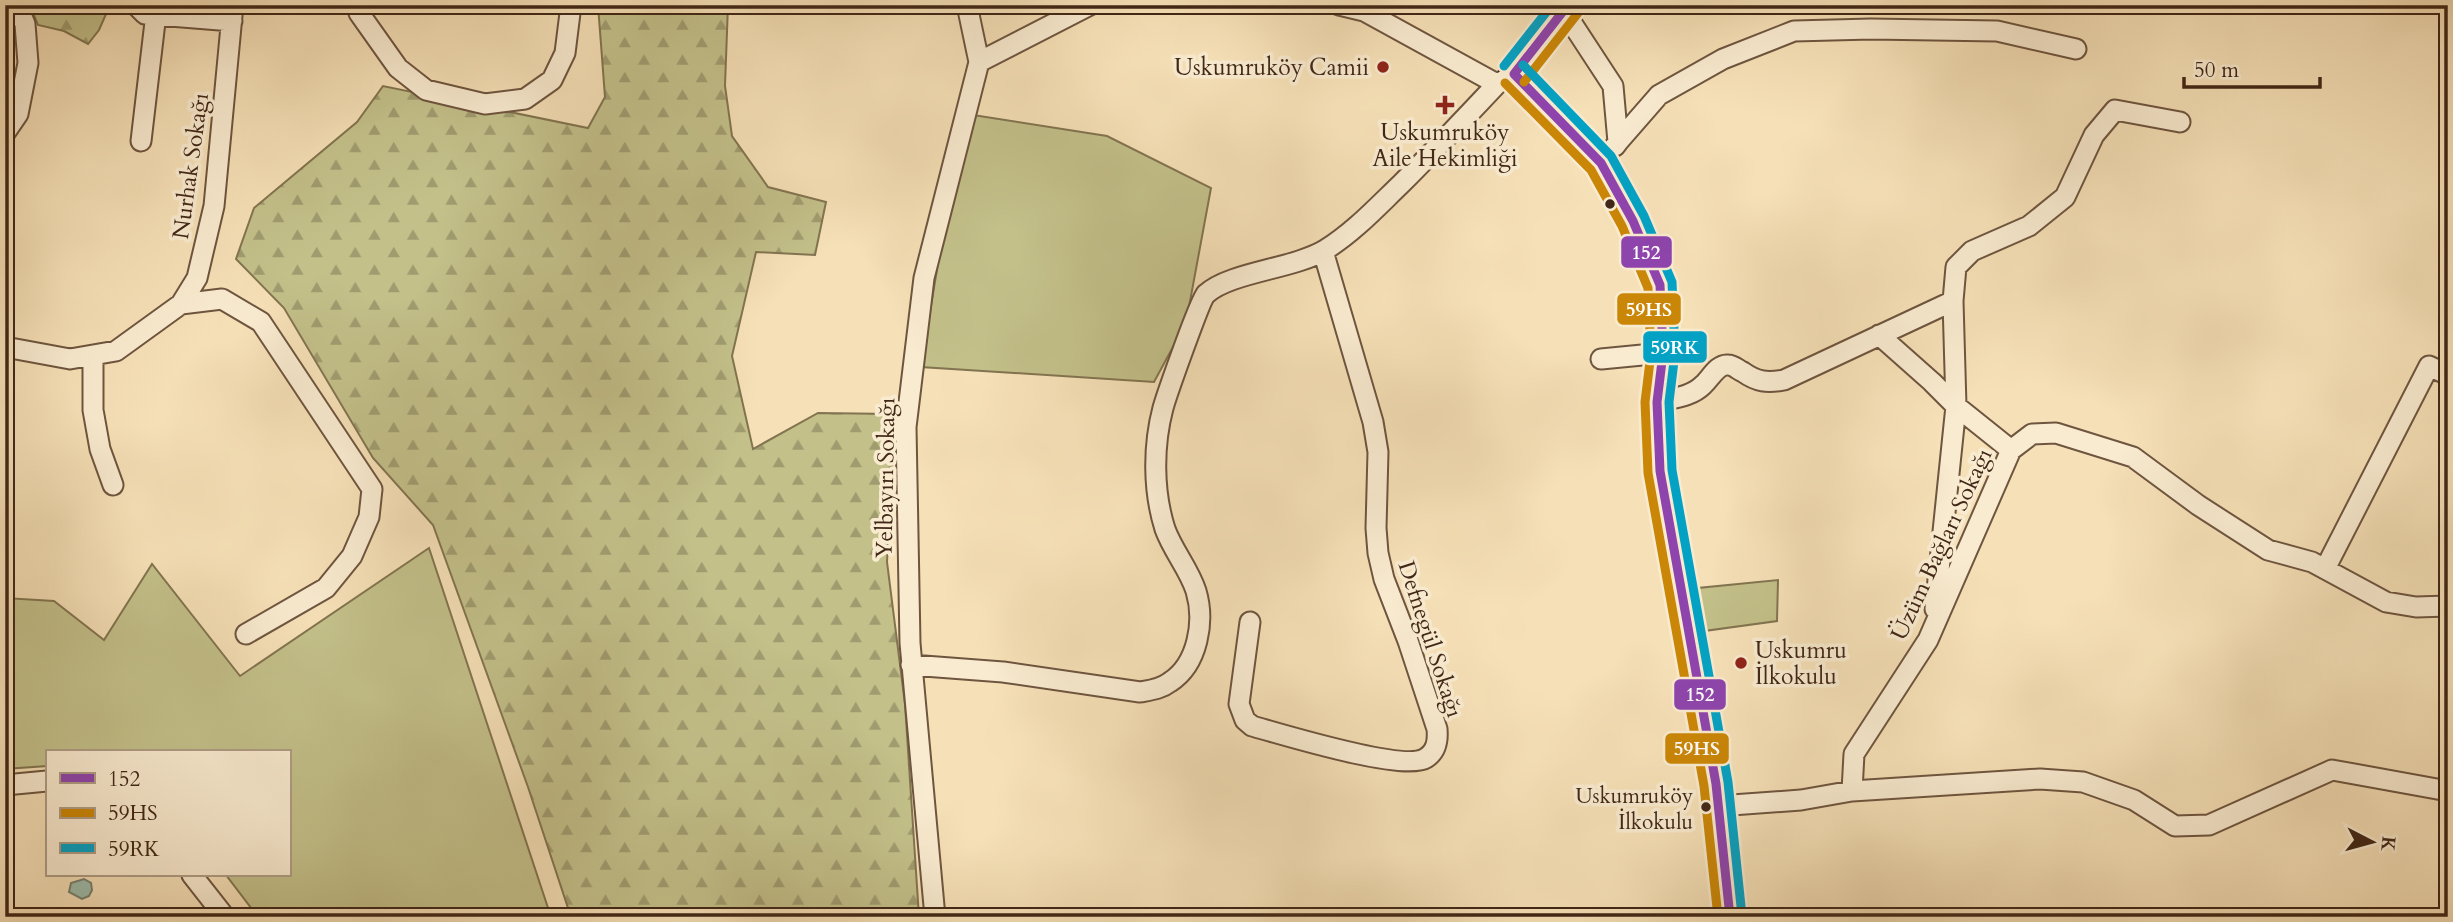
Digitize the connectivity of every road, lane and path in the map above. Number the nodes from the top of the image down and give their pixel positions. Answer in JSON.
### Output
{"nodes":[{"id":1,"x":17,"y":5,"type":"edge"},
{"id":2,"x":136,"y":5,"type":"edge"},
{"id":3,"x":357,"y":5,"type":"edge"},
{"id":4,"x":571,"y":5,"type":"edge"},
{"id":5,"x":967,"y":5,"type":"edge"},
{"id":6,"x":1090,"y":5,"type":"edge"},
{"id":7,"x":1339,"y":5,"type":"edge"},
{"id":8,"x":1563,"y":7,"type":"edge"},
{"id":9,"x":157,"y":10,"type":"edge"},
{"id":10,"x":233,"y":13,"type":"edge"},
{"id":11,"x":2077,"y":49,"type":"dead end"},
{"id":12,"x":979,"y":62,"type":"junction"},
{"id":13,"x":1506,"y":79,"type":"junction"},
{"id":14,"x":2180,"y":122,"type":"dead end"},
{"id":15,"x":5,"y":133,"type":"edge"},
{"id":16,"x":141,"y":141,"type":"dead end"},
{"id":17,"x":1610,"y":152,"type":"junction"},
{"id":18,"x":1324,"y":251,"type":"junction"},
{"id":19,"x":1953,"y":301,"type":"junction"},
{"id":20,"x":181,"y":304,"type":"junction"},
{"id":21,"x":1879,"y":335,"type":"junction"},
{"id":22,"x":5,"y":346,"type":"edge"},
{"id":23,"x":1663,"y":353,"type":"junction"},
{"id":24,"x":93,"y":355,"type":"junction"},
{"id":25,"x":1601,"y":359,"type":"dead end"},
{"id":26,"x":2448,"y":375,"type":"edge"},
{"id":27,"x":1657,"y":402,"type":"junction"},
{"id":28,"x":1955,"y":406,"type":"junction"},
{"id":29,"x":2011,"y":450,"type":"junction"},
{"id":30,"x":113,"y":485,"type":"dead end"},
{"id":31,"x":2325,"y":569,"type":"junction"},
{"id":32,"x":2448,"y":606,"type":"edge"},
{"id":33,"x":1250,"y":622,"type":"dead end"},
{"id":34,"x":1933,"y":628,"type":"junction"},
{"id":35,"x":246,"y":634,"type":"dead end"},
{"id":36,"x":911,"y":665,"type":"junction"},
{"id":37,"x":46,"y":781,"type":"edge"},
{"id":38,"x":5,"y":785,"type":"edge"},
{"id":39,"x":1852,"y":791,"type":"junction"},
{"id":40,"x":2448,"y":791,"type":"edge"},
{"id":41,"x":1718,"y":806,"type":"junction"},
{"id":42,"x":193,"y":876,"type":"edge"},
{"id":43,"x":225,"y":917,"type":"edge"},
{"id":44,"x":934,"y":917,"type":"edge"},
{"id":45,"x":1730,"y":917,"type":"edge"}],
"edges":[{"from":1,"to":15,"type":"street"},
{"from":2,"to":9,"type":"street"},
{"from":3,"to":4,"type":"street"},
{"from":5,"to":12,"type":"street","name":"Yelbayırı Sokağı"},
{"from":6,"to":12,"type":"street"},
{"from":7,"to":13,"type":"street"},
{"from":8,"to":13,"type":"street"},
{"from":8,"to":17,"type":"street"},
{"from":9,"to":10,"type":"street"},
{"from":9,"to":16,"type":"street"},
{"from":10,"to":20,"type":"street","name":"Nurhak Sokağı"},
{"from":11,"to":17,"type":"street"},
{"from":12,"to":36,"type":"street","name":"Yelbayırı Sokağı"},
{"from":13,"to":17,"type":"street"},
{"from":13,"to":18,"type":"street"},
{"from":14,"to":19,"type":"street"},
{"from":17,"to":23,"type":"street"},
{"from":18,"to":33,"type":"street","name":"Defnegül Sokağı"},
{"from":18,"to":36,"type":"street"},
{"from":19,"to":21,"type":"street"},
{"from":19,"to":28,"type":"street"},
{"from":20,"to":24,"type":"street","name":"Nurhak Sokağı"},
{"from":20,"to":35,"type":"street"},
{"from":21,"to":27,"type":"street"},
{"from":21,"to":28,"type":"street"},
{"from":22,"to":24,"type":"street","name":"Nurhak Sokağı"},
{"from":23,"to":25,"type":"street"},
{"from":23,"to":27,"type":"street"},
{"from":24,"to":30,"type":"street"},
{"from":26,"to":31,"type":"street"},
{"from":27,"to":41,"type":"street"},
{"from":28,"to":29,"type":"street"},
{"from":28,"to":34,"type":"street"},
{"from":29,"to":31,"type":"street","name":"Üzüm Bağları Sokağı"},
{"from":29,"to":34,"type":"street","name":"Üzüm Bağları Sokağı"},
{"from":31,"to":32,"type":"street","name":"Üzüm Bağları Sokağı"},
{"from":34,"to":39,"type":"street","name":"Üzüm Bağları Sokağı"},
{"from":36,"to":44,"type":"street","name":"Yelbayırı Sokağı"},
{"from":37,"to":38,"type":"street"},
{"from":39,"to":40,"type":"street"},
{"from":39,"to":41,"type":"street"},
{"from":41,"to":45,"type":"street"},
{"from":42,"to":43,"type":"street"}]}
